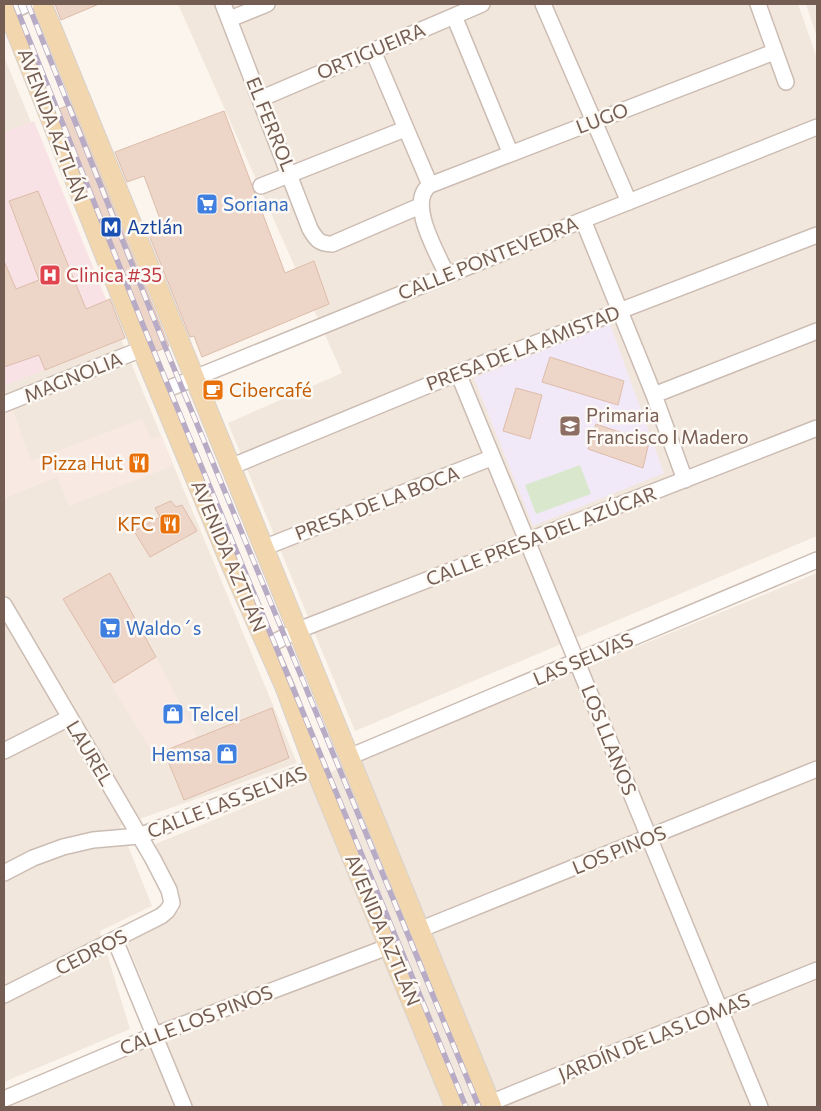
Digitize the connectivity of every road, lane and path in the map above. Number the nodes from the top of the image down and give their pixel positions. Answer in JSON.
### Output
{"nodes":[{"id":1,"x":27,"y":4,"type":"edge"},
{"id":2,"x":42,"y":4,"type":"edge"},
{"id":3,"x":223,"y":4,"type":"edge"},
{"id":4,"x":267,"y":4,"type":"edge"},
{"id":5,"x":482,"y":4,"type":"edge"},
{"id":6,"x":543,"y":4,"type":"edge"},
{"id":7,"x":758,"y":4,"type":"edge"},
{"id":8,"x":6,"y":8,"type":"edge"},
{"id":9,"x":454,"y":16,"type":"junction"},
{"id":10,"x":230,"y":20,"type":"junction"},
{"id":11,"x":373,"y":51,"type":"junction"},
{"id":12,"x":774,"y":52,"type":"junction"},
{"id":13,"x":786,"y":82,"type":"dead end"},
{"id":14,"x":260,"y":99,"type":"junction"},
{"id":15,"x":594,"y":121,"type":"junction"},
{"id":16,"x":817,"y":127,"type":"edge"},
{"id":17,"x":405,"y":128,"type":"junction"},
{"id":18,"x":510,"y":152,"type":"junction"},
{"id":19,"x":290,"y":173,"type":"junction"},
{"id":20,"x":430,"y":185,"type":"junction"},
{"id":21,"x":262,"y":186,"type":"dead end"},
{"id":22,"x":629,"y":202,"type":"junction"},
{"id":23,"x":420,"y":206,"type":"junction"},
{"id":24,"x":583,"y":220,"type":"junction"},
{"id":25,"x":817,"y":235,"type":"edge"},
{"id":26,"x":447,"y":275,"type":"junction"},
{"id":27,"x":620,"y":310,"type":"junction"},
{"id":28,"x":817,"y":331,"type":"edge"},
{"id":29,"x":142,"y":349,"type":"junction"},
{"id":30,"x":458,"y":373,"type":"junction"},
{"id":31,"x":194,"y":379,"type":"junction"},
{"id":32,"x":160,"y":392,"type":"junction"},
{"id":33,"x":654,"y":395,"type":"junction"},
{"id":34,"x":4,"y":404,"type":"edge"},
{"id":35,"x":817,"y":428,"type":"edge"},
{"id":36,"x":491,"y":458,"type":"junction"},
{"id":37,"x":230,"y":467,"type":"junction"},
{"id":38,"x":685,"y":480,"type":"junction"},
{"id":39,"x":527,"y":542,"type":"junction"},
{"id":40,"x":263,"y":548,"type":"junction"},
{"id":41,"x":817,"y":560,"type":"edge"},
{"id":42,"x":4,"y":605,"type":"edge"},
{"id":43,"x":10,"y":631,"type":"edge"},
{"id":44,"x":296,"y":631,"type":"junction"},
{"id":45,"x":267,"y":646,"type":"junction"},
{"id":46,"x":577,"y":661,"type":"junction"},
{"id":47,"x":69,"y":718,"type":"junction"},
{"id":48,"x":4,"y":751,"type":"edge"},
{"id":49,"x":349,"y":757,"type":"junction"},
{"id":50,"x":315,"y":768,"type":"junction"},
{"id":51,"x":817,"y":769,"type":"edge"},
{"id":52,"x":139,"y":836,"type":"junction"},
{"id":53,"x":648,"y":839,"type":"junction"},
{"id":54,"x":4,"y":873,"type":"edge"},
{"id":55,"x":172,"y":903,"type":"joint"},
{"id":56,"x":419,"y":930,"type":"junction"},
{"id":57,"x":115,"y":940,"type":"junction"},
{"id":58,"x":390,"y":946,"type":"junction"},
{"id":59,"x":817,"y":970,"type":"edge"},
{"id":60,"x":4,"y":995,"type":"edge"},
{"id":61,"x":720,"y":1009,"type":"junction"},
{"id":62,"x":155,"y":1034,"type":"junction"},
{"id":63,"x":4,"y":1099,"type":"edge"},
{"id":64,"x":491,"y":1105,"type":"edge"},
{"id":65,"x":184,"y":1107,"type":"edge"},
{"id":66,"x":455,"y":1107,"type":"edge"},
{"id":67,"x":760,"y":1107,"type":"edge"}],
"edges":[{"from":1,"to":8,"type":"street"},
{"from":2,"to":31,"type":"main road","name":"AVENIDA AZTLÁN"},
{"from":3,"to":10,"type":"street","name":"EL FERROL"},
{"from":4,"to":10,"type":"street"},
{"from":5,"to":9,"type":"street","name":"ORTIGUEIRA"},
{"from":6,"to":15,"type":"street"},
{"from":7,"to":12,"type":"street"},
{"from":8,"to":29,"type":"main road","name":"AVENIDA AZTLÁN"},
{"from":9,"to":11,"type":"street","name":"ORTIGUEIRA"},
{"from":9,"to":18,"type":"street"},
{"from":10,"to":14,"type":"street","name":"EL FERROL"},
{"from":11,"to":14,"type":"street","name":"ORTIGUEIRA"},
{"from":11,"to":17,"type":"street"},
{"from":12,"to":13,"type":"street"},
{"from":12,"to":15,"type":"street","name":"LUGO"},
{"from":14,"to":19,"type":"street","name":"EL FERROL"},
{"from":15,"to":18,"type":"street","name":"LUGO"},
{"from":15,"to":22,"type":"street"},
{"from":16,"to":22,"type":"street","name":"CALLE PONTEVEDRA"},
{"from":17,"to":19,"type":"street"},
{"from":17,"to":20,"type":"street"},
{"from":18,"to":20,"type":"street","name":"LUGO"},
{"from":19,"to":21,"type":"street"},
{"from":19,"to":23,"type":"street","name":"EL FERROL"},
{"from":20,"to":23,"type":"street"},
{"from":22,"to":24,"type":"street","name":"CALLE PONTEVEDRA"},
{"from":23,"to":26,"type":"street"},
{"from":24,"to":26,"type":"street","name":"CALLE PONTEVEDRA"},
{"from":24,"to":27,"type":"street"},
{"from":25,"to":27,"type":"street","name":"PRESA DE LA AMISTAD"},
{"from":26,"to":31,"type":"street","name":"CALLE PONTEVEDRA"},
{"from":27,"to":30,"type":"street","name":"PRESA DE LA AMISTAD"},
{"from":27,"to":33,"type":"street"},
{"from":28,"to":33,"type":"street"},
{"from":29,"to":32,"type":"main road","name":"AVENIDA AZTLÁN"},
{"from":29,"to":34,"type":"street","name":"MAGNOLIA"},
{"from":30,"to":36,"type":"street","name":"LOS LLANOS"},
{"from":30,"to":37,"type":"street","name":"PRESA DE LA AMISTAD"},
{"from":31,"to":32,"type":"street","name":"CALLE PONTEVEDRA"},
{"from":31,"to":37,"type":"main road","name":"AVENIDA AZTLÁN"},
{"from":32,"to":45,"type":"main road","name":"AVENIDA AZTLÁN"},
{"from":33,"to":38,"type":"street"},
{"from":35,"to":38,"type":"street","name":"CALLE PRESA DEL AZÚCAR"},
{"from":36,"to":39,"type":"street","name":"LOS LLANOS"},
{"from":36,"to":40,"type":"street","name":"PRESA DE LA BOCA"},
{"from":37,"to":40,"type":"main road","name":"AVENIDA AZTLÁN"},
{"from":38,"to":39,"type":"street","name":"CALLE PRESA DEL AZÚCAR"},
{"from":39,"to":44,"type":"street","name":"CALLE PRESA DEL AZÚCAR"},
{"from":39,"to":46,"type":"street","name":"LOS LLANOS"},
{"from":40,"to":44,"type":"main road","name":"AVENIDA AZTLÁN"},
{"from":41,"to":46,"type":"street","name":"LAS SELVAS"},
{"from":42,"to":43,"type":"street","name":"LAUREL"},
{"from":43,"to":47,"type":"street","name":"LAUREL"},
{"from":44,"to":45,"type":"street","name":"CALLE PRESA DEL AZÚCAR"},
{"from":44,"to":49,"type":"main road","name":"AVENIDA AZTLÁN"},
{"from":45,"to":50,"type":"main road","name":"AVENIDA AZTLÁN"},
{"from":46,"to":49,"type":"street","name":"LAS SELVAS"},
{"from":46,"to":53,"type":"street","name":"LOS LLANOS"},
{"from":47,"to":48,"type":"street"},
{"from":47,"to":52,"type":"street","name":"LAUREL"},
{"from":49,"to":56,"type":"main road","name":"AVENIDA AZTLÁN"},
{"from":50,"to":52,"type":"street","name":"CALLE LAS SELVAS"},
{"from":50,"to":58,"type":"main road","name":"AVENIDA AZTLÁN"},
{"from":51,"to":53,"type":"street","name":"LOS PINOS"},
{"from":52,"to":54,"type":"street"},
{"from":52,"to":55,"type":"street","name":"LAUREL"},
{"from":53,"to":56,"type":"street","name":"LOS PINOS"},
{"from":53,"to":61,"type":"street","name":"LOS LLANOS"},
{"from":55,"to":57,"type":"street","name":"CEDROS"},
{"from":56,"to":64,"type":"main road","name":"AVENIDA AZTLÁN"},
{"from":57,"to":60,"type":"street","name":"CEDROS"},
{"from":57,"to":62,"type":"street"},
{"from":58,"to":62,"type":"street","name":"CALLE LOS PINOS"},
{"from":58,"to":66,"type":"main road","name":"AVENIDA AZTLÁN"},
{"from":59,"to":61,"type":"street","name":"JARDÍN DE LAS LOMAS"},
{"from":61,"to":64,"type":"street","name":"JARDÍN DE LAS LOMAS"},
{"from":61,"to":67,"type":"street","name":"LOS LLANOS"},
{"from":62,"to":63,"type":"street","name":"CALLE LOS PINOS"},
{"from":62,"to":65,"type":"street"}]}
